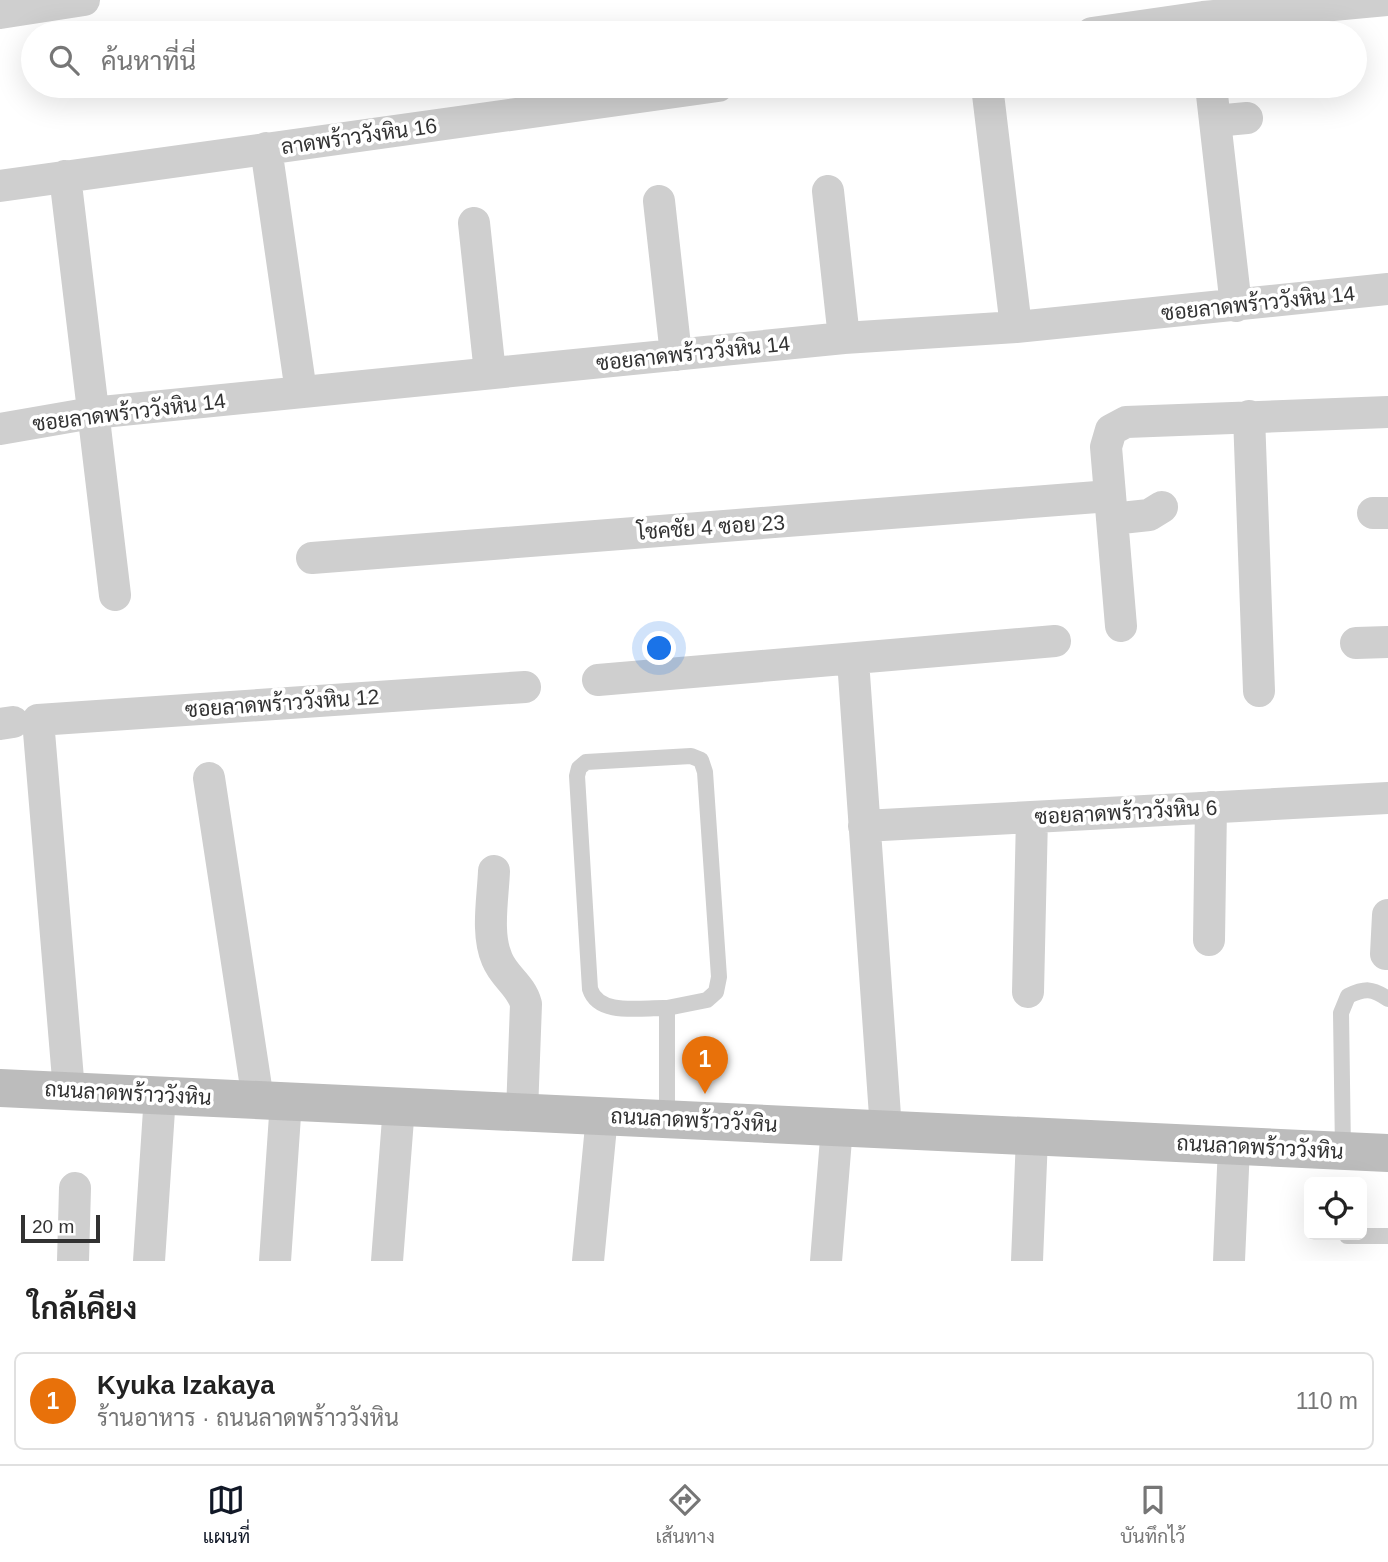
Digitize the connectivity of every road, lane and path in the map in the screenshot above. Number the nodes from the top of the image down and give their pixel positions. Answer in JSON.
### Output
{"nodes":[{"id":1,"x":83,"y":0,"type":"edge"},
{"id":2,"x":1388,"y":0,"type":"edge"},
{"id":3,"x":40,"y":3,"type":"edge"},
{"id":4,"x":0,"y":13,"type":"edge"},
{"id":5,"x":1233,"y":21,"type":"edge"},
{"id":6,"x":631,"y":98,"type":"edge"},
{"id":7,"x":988,"y":98,"type":"edge"},
{"id":8,"x":1212,"y":98,"type":"edge"},
{"id":9,"x":1247,"y":118,"type":"dead end"},
{"id":10,"x":1215,"y":121,"type":"junction"},
{"id":11,"x":266,"y":148,"type":"junction"},
{"id":12,"x":65,"y":176,"type":"junction"},
{"id":13,"x":0,"y":186,"type":"edge"},
{"id":14,"x":828,"y":191,"type":"dead end"},
{"id":15,"x":659,"y":201,"type":"dead end"},
{"id":16,"x":474,"y":223,"type":"dead end"},
{"id":17,"x":1388,"y":289,"type":"edge"},
{"id":18,"x":1236,"y":306,"type":"junction"},
{"id":19,"x":1016,"y":327,"type":"junction"},
{"id":20,"x":844,"y":338,"type":"junction"},
{"id":21,"x":676,"y":355,"type":"junction"},
{"id":22,"x":489,"y":373,"type":"junction"},
{"id":23,"x":301,"y":392,"type":"junction"},
{"id":24,"x":1388,"y":412,"type":"edge"},
{"id":25,"x":92,"y":413,"type":"junction"},
{"id":26,"x":1250,"y":416,"type":"junction"},
{"id":27,"x":0,"y":429,"type":"edge"},
{"id":28,"x":1162,"y":507,"type":"dead end"},
{"id":29,"x":1111,"y":508,"type":"junction"},
{"id":30,"x":312,"y":558,"type":"dead end"},
{"id":31,"x":116,"y":595,"type":"dead end"},
{"id":32,"x":1121,"y":626,"type":"dead end"},
{"id":33,"x":1055,"y":641,"type":"dead end"},
{"id":34,"x":1388,"y":642,"type":"edge"},
{"id":35,"x":1356,"y":643,"type":"dead end"},
{"id":36,"x":853,"y":660,"type":"junction"},
{"id":37,"x":598,"y":680,"type":"dead end"},
{"id":38,"x":525,"y":687,"type":"dead end"},
{"id":39,"x":1259,"y":691,"type":"dead end"},
{"id":40,"x":17,"y":722,"type":"edge"},
{"id":41,"x":209,"y":778,"type":"dead end"},
{"id":42,"x":1388,"y":798,"type":"edge"},
{"id":43,"x":1211,"y":807,"type":"junction"},
{"id":44,"x":1032,"y":817,"type":"junction"},
{"id":45,"x":864,"y":826,"type":"junction"},
{"id":46,"x":494,"y":871,"type":"dead end"},
{"id":47,"x":1388,"y":915,"type":"edge"},
{"id":48,"x":1209,"y":940,"type":"dead end"},
{"id":49,"x":1387,"y":954,"type":"edge"},
{"id":50,"x":1028,"y":992,"type":"dead end"},
{"id":51,"x":1388,"y":999,"type":"edge"},
{"id":52,"x":667,"y":1008,"type":"junction"},
{"id":53,"x":0,"y":1088,"type":"edge"},
{"id":54,"x":69,"y":1091,"type":"junction"},
{"id":55,"x":0,"y":1093,"type":"edge"},
{"id":56,"x":160,"y":1095,"type":"junction"},
{"id":57,"x":272,"y":1100,"type":"junction"},
{"id":58,"x":399,"y":1106,"type":"junction"},
{"id":59,"x":522,"y":1112,"type":"junction"},
{"id":60,"x":603,"y":1116,"type":"junction"},
{"id":61,"x":667,"y":1119,"type":"junction"},
{"id":62,"x":837,"y":1127,"type":"junction"},
{"id":63,"x":886,"y":1130,"type":"junction"},
{"id":64,"x":1032,"y":1136,"type":"junction"},
{"id":65,"x":1234,"y":1146,"type":"junction"},
{"id":66,"x":1343,"y":1151,"type":"junction"},
{"id":67,"x":1388,"y":1153,"type":"edge"},
{"id":68,"x":75,"y":1188,"type":"dead end"},
{"id":69,"x":1367,"y":1236,"type":"edge"},
{"id":70,"x":1388,"y":1236,"type":"edge"},
{"id":71,"x":73,"y":1261,"type":"edge"},
{"id":72,"x":149,"y":1261,"type":"edge"},
{"id":73,"x":275,"y":1261,"type":"edge"},
{"id":74,"x":387,"y":1261,"type":"edge"},
{"id":75,"x":588,"y":1261,"type":"edge"},
{"id":76,"x":826,"y":1261,"type":"edge"},
{"id":77,"x":1027,"y":1261,"type":"edge"},
{"id":78,"x":1229,"y":1261,"type":"edge"}],
"edges":[{"from":1,"to":3,"type":"street"},
{"from":2,"to":5,"type":"street"},
{"from":3,"to":4,"type":"street"},
{"from":6,"to":11,"type":"street","name":"ลาดพร้าววังหิน 16"},
{"from":7,"to":19,"type":"street"},
{"from":8,"to":10,"type":"street"},
{"from":9,"to":10,"type":"street"},
{"from":10,"to":18,"type":"street"},
{"from":11,"to":12,"type":"street","name":"ลาดพร้าววังหิน 16"},
{"from":11,"to":23,"type":"street"},
{"from":12,"to":13,"type":"street","name":"ลาดพร้าววังหิน 16"},
{"from":12,"to":25,"type":"street"},
{"from":14,"to":20,"type":"street"},
{"from":15,"to":21,"type":"street"},
{"from":16,"to":22,"type":"street"},
{"from":17,"to":18,"type":"street","name":"ซอยลาดพร้าววังหิน 14"},
{"from":18,"to":19,"type":"street","name":"ซอยลาดพร้าววังหิน 14"},
{"from":19,"to":20,"type":"street","name":"ซอยลาดพร้าววังหิน 14"},
{"from":20,"to":21,"type":"street","name":"ซอยลาดพร้าววังหิน 14"},
{"from":21,"to":22,"type":"street","name":"ซอยลาดพร้าววังหิน 14"},
{"from":22,"to":23,"type":"street","name":"ซอยลาดพร้าววังหิน 14"},
{"from":23,"to":25,"type":"street","name":"ซอยลาดพร้าววังหิน 14"},
{"from":24,"to":26,"type":"street"},
{"from":25,"to":27,"type":"street","name":"ซอยลาดพร้าววังหิน 14"},
{"from":25,"to":31,"type":"street"},
{"from":26,"to":29,"type":"street"},
{"from":26,"to":39,"type":"street"},
{"from":28,"to":29,"type":"street","name":"โชคชัย 4 ซอย 23"},
{"from":29,"to":30,"type":"street","name":"โชคชัย 4 ซอย 23"},
{"from":29,"to":32,"type":"street"},
{"from":33,"to":36,"type":"street"},
{"from":34,"to":35,"type":"street"},
{"from":36,"to":37,"type":"street"},
{"from":36,"to":45,"type":"street"},
{"from":38,"to":40,"type":"street","name":"ซอยลาดพร้าววังหิน 12"},
{"from":40,"to":54,"type":"street"},
{"from":41,"to":57,"type":"street"},
{"from":42,"to":43,"type":"street","name":"ซอยลาดพร้าววังหิน 6"},
{"from":43,"to":44,"type":"street","name":"ซอยลาดพร้าววังหิน 6"},
{"from":43,"to":48,"type":"street"},
{"from":44,"to":45,"type":"street","name":"ซอยลาดพร้าววังหิน 6"},
{"from":44,"to":50,"type":"street"},
{"from":45,"to":63,"type":"street"},
{"from":46,"to":59,"type":"street"},
{"from":47,"to":49,"type":"street"},
{"from":51,"to":66,"type":"lane"},
{"from":52,"to":52,"type":"lane"},
{"from":52,"to":61,"type":"lane"},
{"from":53,"to":54,"type":"main road","name":"ถนนลาดพร้าววังหิน"},
{"from":53,"to":55,"type":"street"},
{"from":54,"to":56,"type":"main road","name":"ถนนลาดพร้าววังหิน"},
{"from":56,"to":57,"type":"main road","name":"ถนนลาดพร้าววังหิน"},
{"from":56,"to":72,"type":"street"},
{"from":57,"to":58,"type":"main road","name":"ถนนลาดพร้าววังหิน"},
{"from":57,"to":73,"type":"street"},
{"from":58,"to":59,"type":"main road","name":"ถนนลาดพร้าววังหิน"},
{"from":58,"to":74,"type":"street"},
{"from":59,"to":60,"type":"main road","name":"ถนนลาดพร้าววังหิน"},
{"from":60,"to":61,"type":"main road","name":"ถนนลาดพร้าววังหิน"},
{"from":60,"to":75,"type":"street"},
{"from":61,"to":62,"type":"main road","name":"ถนนลาดพร้าววังหิน"},
{"from":62,"to":63,"type":"main road","name":"ถนนลาดพร้าววังหิน"},
{"from":62,"to":76,"type":"street"},
{"from":63,"to":64,"type":"main road","name":"ถนนลาดพร้าววังหิน"},
{"from":64,"to":65,"type":"main road","name":"ถนนลาดพร้าววังหิน"},
{"from":64,"to":77,"type":"street"},
{"from":65,"to":66,"type":"main road","name":"ถนนลาดพร้าววังหิน"},
{"from":65,"to":78,"type":"street"},
{"from":66,"to":67,"type":"main road","name":"ถนนลาดพร้าววังหิน"},
{"from":68,"to":71,"type":"street"},
{"from":69,"to":70,"type":"lane"}]}
